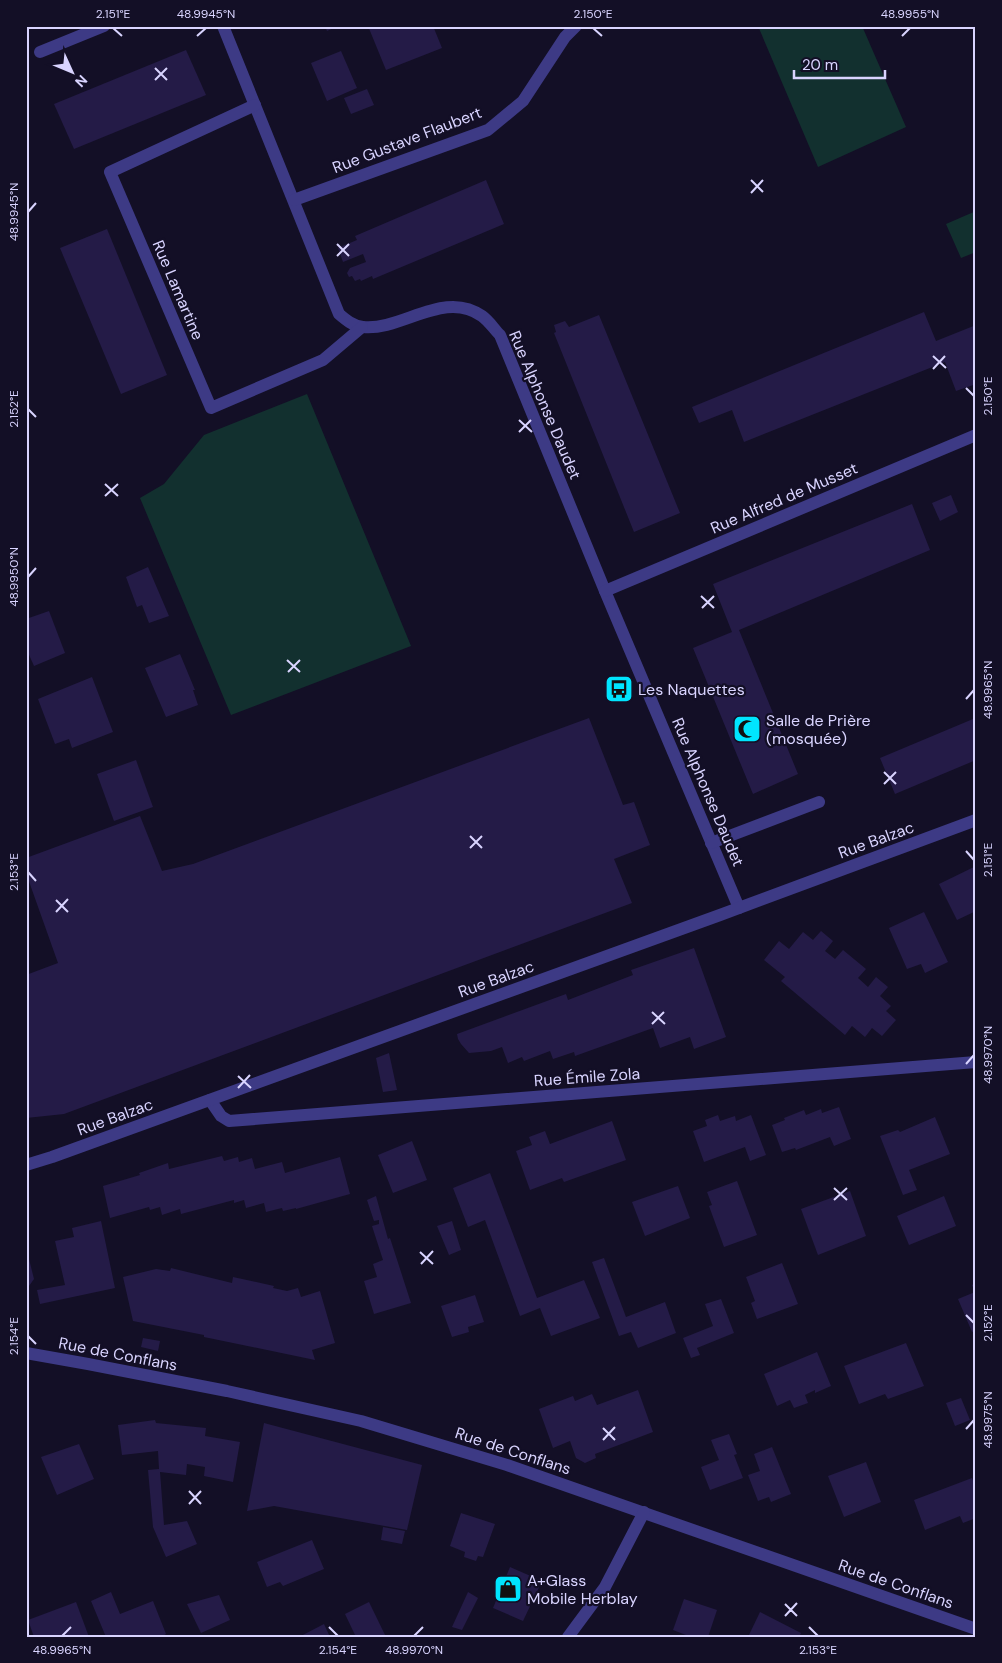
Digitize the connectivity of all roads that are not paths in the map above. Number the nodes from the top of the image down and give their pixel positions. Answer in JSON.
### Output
{"nodes":[{"id":1,"x":104,"y":26,"type":"edge"},
{"id":2,"x":222,"y":26,"type":"edge"},
{"id":3,"x":576,"y":26,"type":"edge"},
{"id":4,"x":40,"y":52,"type":"dead end"},
{"id":5,"x":255,"y":106,"type":"junction"},
{"id":6,"x":294,"y":200,"type":"junction"},
{"id":7,"x":362,"y":327,"type":"junction"},
{"id":8,"x":976,"y":435,"type":"edge"},
{"id":9,"x":605,"y":591,"type":"junction"},
{"id":10,"x":819,"y":802,"type":"dead end"},
{"id":11,"x":976,"y":820,"type":"edge"},
{"id":12,"x":711,"y":842,"type":"junction"},
{"id":13,"x":739,"y":908,"type":"junction"},
{"id":14,"x":976,"y":1062,"type":"edge"},
{"id":15,"x":210,"y":1100,"type":"junction"},
{"id":16,"x":26,"y":1165,"type":"edge"},
{"id":17,"x":26,"y":1353,"type":"edge"},
{"id":18,"x":644,"y":1512,"type":"junction"},
{"id":19,"x":976,"y":1629,"type":"edge"},
{"id":20,"x":568,"y":1637,"type":"edge"}],
"edges":[{"from":1,"to":4,"type":"street"},
{"from":2,"to":5,"type":"street"},
{"from":3,"to":6,"type":"street","name":"Rue Gustave Flaubert"},
{"from":5,"to":6,"type":"street"},
{"from":5,"to":7,"type":"street","name":"Rue Lamartine"},
{"from":6,"to":7,"type":"street"},
{"from":7,"to":9,"type":"street","name":"Rue Alphonse Daudet"},
{"from":8,"to":9,"type":"street","name":"Rue Alfred de Musset"},
{"from":9,"to":12,"type":"street","name":"Rue Alphonse Daudet"},
{"from":10,"to":12,"type":"street"},
{"from":11,"to":13,"type":"street","name":"Rue Balzac"},
{"from":12,"to":13,"type":"street","name":"Rue Alphonse Daudet"},
{"from":13,"to":15,"type":"street","name":"Rue Balzac"},
{"from":14,"to":15,"type":"street","name":"Rue Émile Zola"},
{"from":15,"to":16,"type":"street","name":"Rue Balzac"},
{"from":17,"to":18,"type":"street","name":"Rue de Conflans"},
{"from":18,"to":19,"type":"street","name":"Rue de Conflans"},
{"from":18,"to":20,"type":"street"}]}
